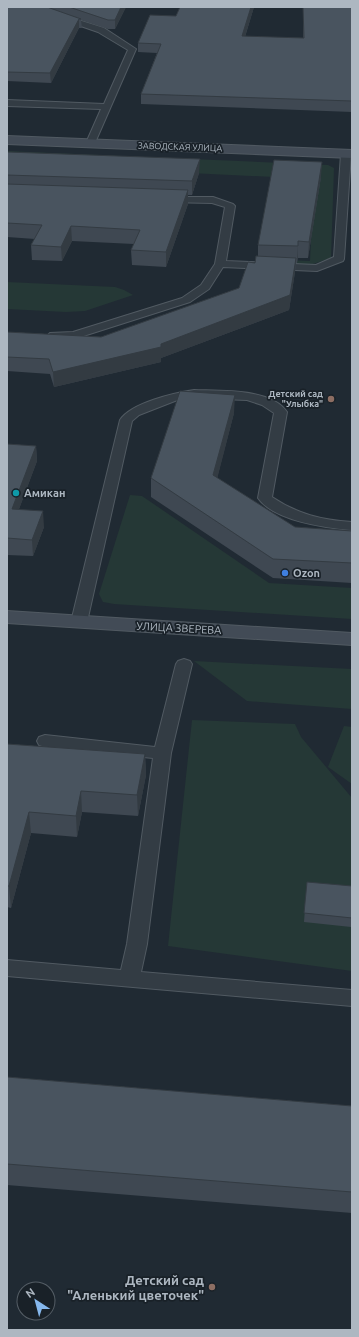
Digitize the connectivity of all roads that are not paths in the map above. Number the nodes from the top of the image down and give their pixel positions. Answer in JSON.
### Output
{"nodes":[{"id":1,"x":30,"y":7,"type":"edge"},
{"id":2,"x":7,"y":103,"type":"edge"},
{"id":3,"x":107,"y":107,"type":"junction"},
{"id":4,"x":7,"y":140,"type":"edge"},
{"id":5,"x":91,"y":143,"type":"junction"},
{"id":6,"x":349,"y":154,"type":"edge"},
{"id":7,"x":157,"y":198,"type":"edge"},
{"id":8,"x":220,"y":264,"type":"junction"},
{"id":9,"x":44,"y":334,"type":"edge"},
{"id":10,"x":352,"y":526,"type":"edge"},
{"id":11,"x":7,"y":617,"type":"edge"},
{"id":12,"x":79,"y":622,"type":"junction"},
{"id":13,"x":352,"y":638,"type":"edge"},
{"id":14,"x":184,"y":664,"type":"dead end"},
{"id":15,"x":45,"y":741,"type":"dead end"},
{"id":16,"x":162,"y":753,"type":"junction"},
{"id":17,"x":7,"y":968,"type":"edge"},
{"id":18,"x":129,"y":979,"type":"junction"},
{"id":19,"x":352,"y":998,"type":"edge"}],
"edges":[{"from":1,"to":3,"type":"lane"},
{"from":2,"to":3,"type":"lane"},
{"from":3,"to":5,"type":"lane"},
{"from":4,"to":5,"type":"street","name":"ЗАВОДСКАЯ УЛИЦА"},
{"from":5,"to":6,"type":"street","name":"ЗАВОДСКАЯ УЛИЦА"},
{"from":6,"to":8,"type":"lane"},
{"from":7,"to":8,"type":"lane"},
{"from":8,"to":9,"type":"lane"},
{"from":10,"to":12,"type":"lane"},
{"from":11,"to":12,"type":"street","name":"УЛИЦА ЗВЕРЕВА"},
{"from":12,"to":13,"type":"street","name":"УЛИЦА ЗВЕРЕВА"},
{"from":14,"to":16,"type":"lane"},
{"from":15,"to":16,"type":"lane"},
{"from":16,"to":18,"type":"lane"},
{"from":17,"to":18,"type":"lane"},
{"from":18,"to":19,"type":"lane"}]}
